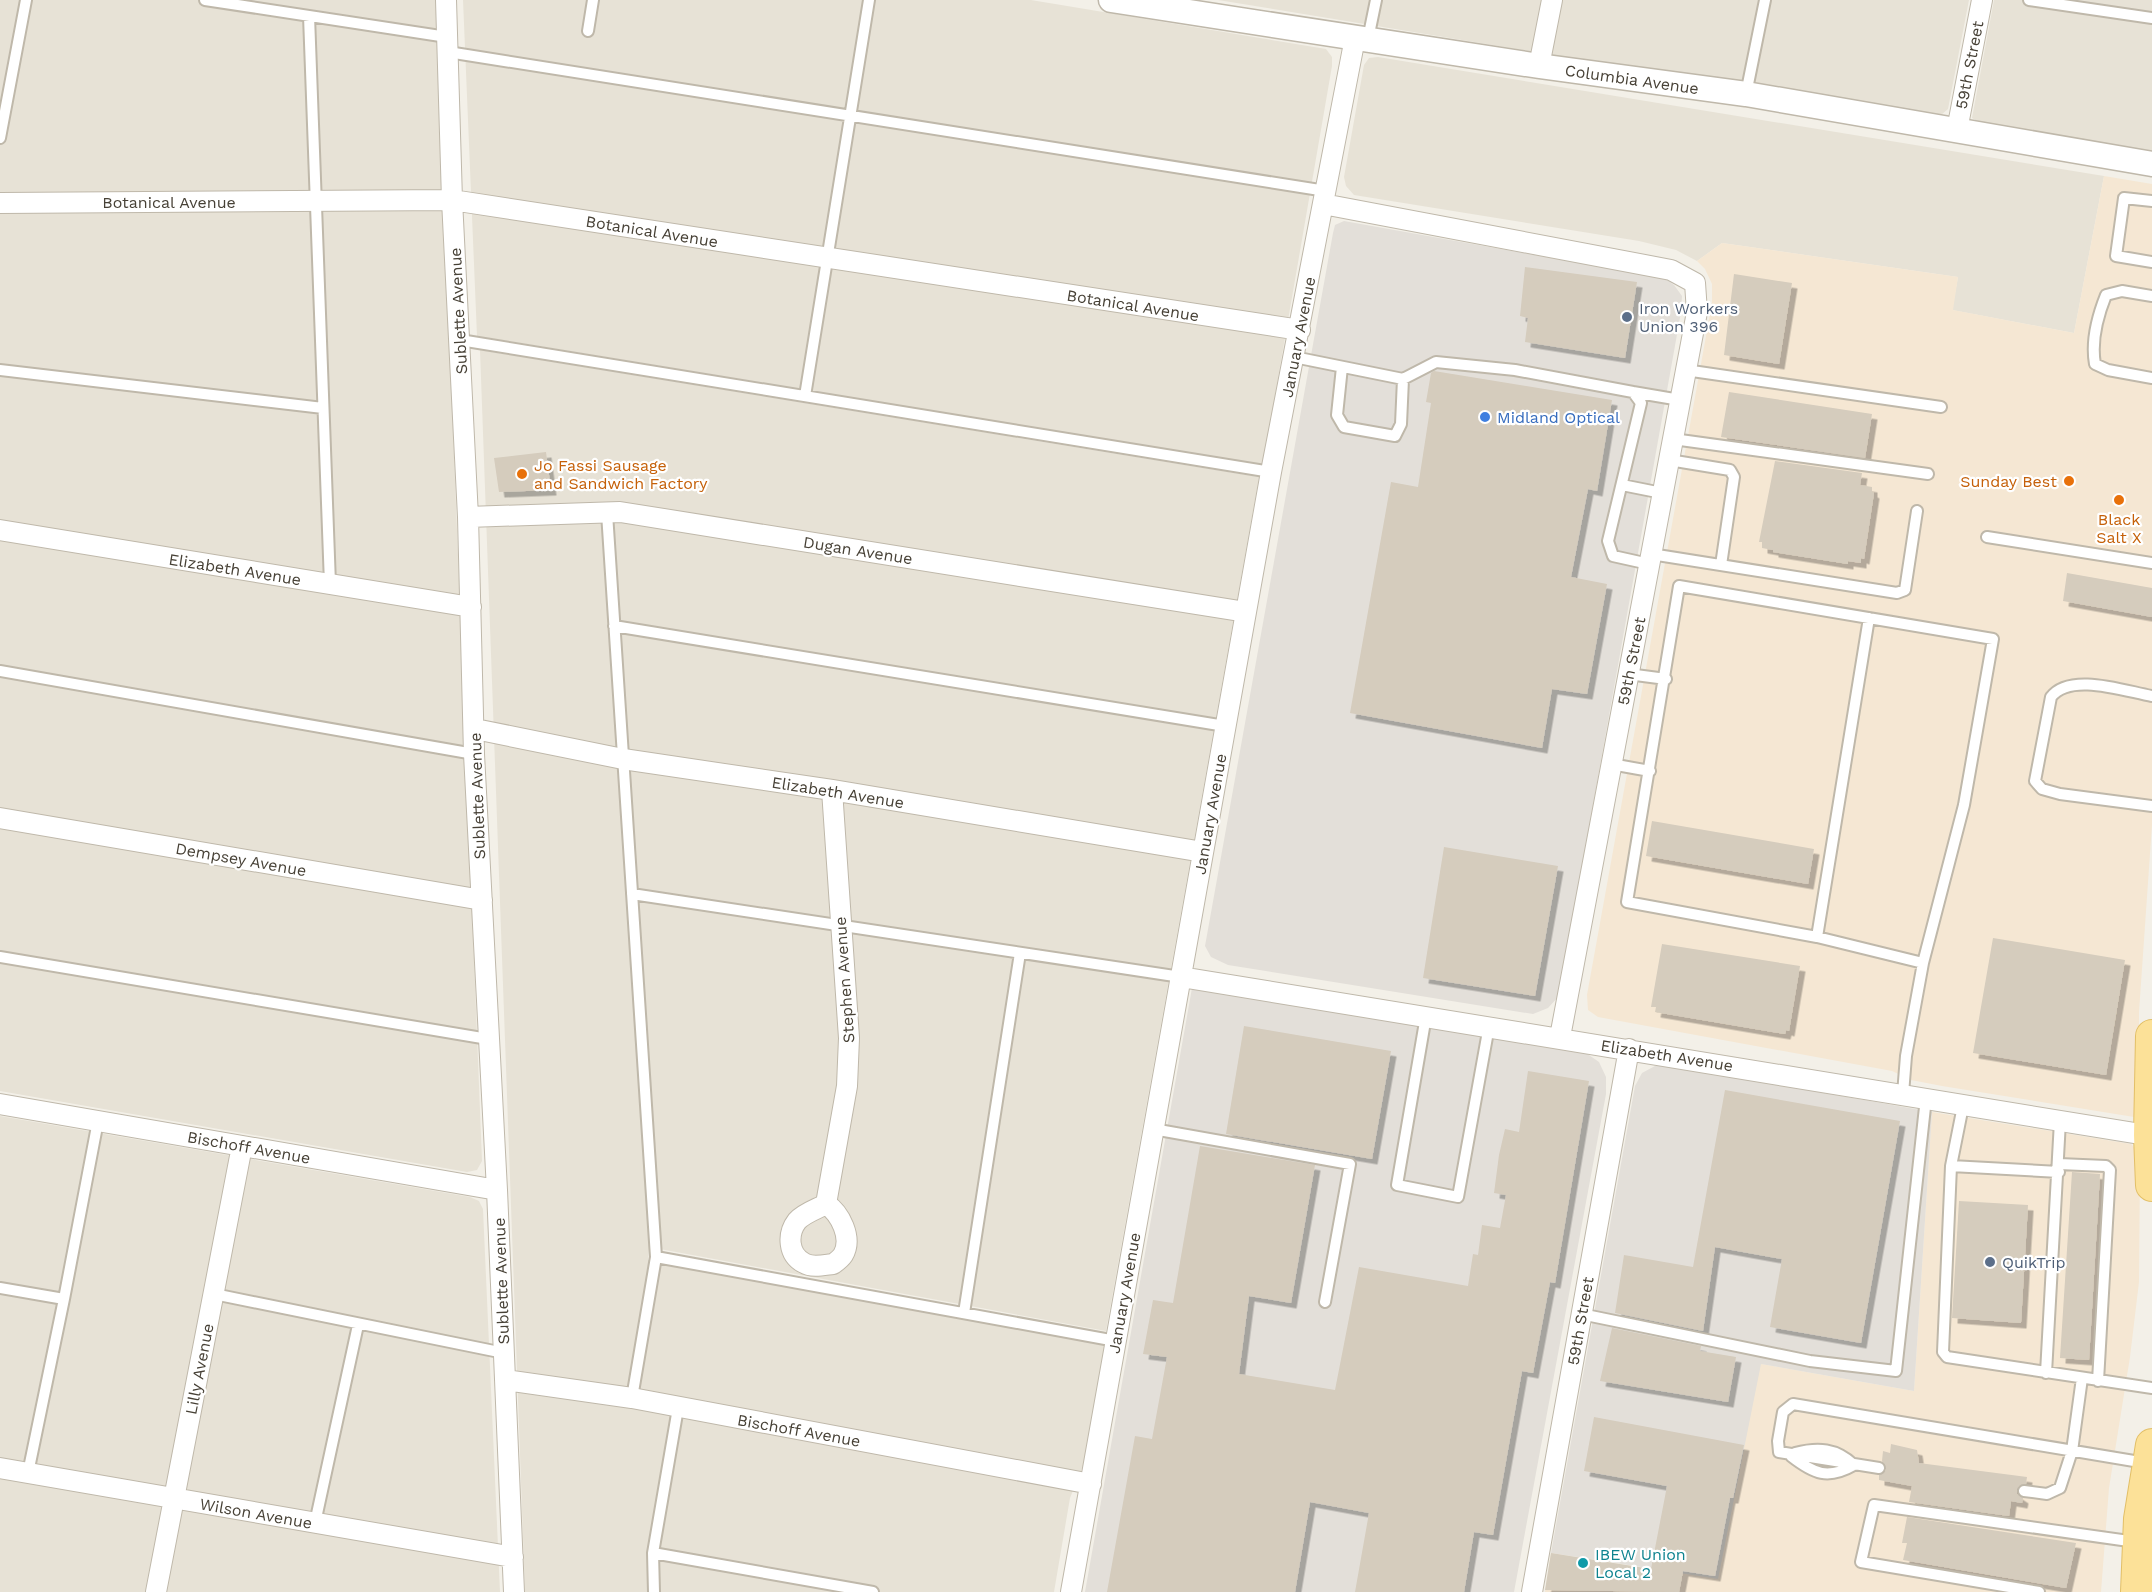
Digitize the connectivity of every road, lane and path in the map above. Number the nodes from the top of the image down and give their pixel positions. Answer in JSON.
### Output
{"nodes":[{"id":1,"x":26,"y":0,"type":"edge"},
{"id":2,"x":205,"y":0,"type":"edge"},
{"id":3,"x":446,"y":0,"type":"edge"},
{"id":4,"x":593,"y":0,"type":"edge"},
{"id":5,"x":869,"y":0,"type":"edge"},
{"id":6,"x":1111,"y":0,"type":"edge"},
{"id":7,"x":1376,"y":0,"type":"edge"},
{"id":8,"x":1552,"y":0,"type":"edge"},
{"id":9,"x":1765,"y":0,"type":"edge"},
{"id":10,"x":1982,"y":0,"type":"edge"},
{"id":11,"x":2029,"y":0,"type":"edge"},
{"id":12,"x":1194,"y":7,"type":"edge"},
{"id":13,"x":309,"y":16,"type":"junction"},
{"id":14,"x":2152,"y":18,"type":"edge"},
{"id":15,"x":588,"y":31,"type":"dead end"},
{"id":16,"x":1361,"y":39,"type":"junction"},
{"id":17,"x":447,"y":44,"type":"junction"},
{"id":18,"x":1539,"y":66,"type":"junction"},
{"id":19,"x":1746,"y":94,"type":"junction"},
{"id":20,"x":850,"y":117,"type":"junction"},
{"id":21,"x":1957,"y":130,"type":"junction"},
{"id":22,"x":0,"y":138,"type":"edge"},
{"id":23,"x":2152,"y":164,"type":"edge"},
{"id":24,"x":1324,"y":198,"type":"junction"},
{"id":25,"x":452,"y":200,"type":"junction"},
{"id":26,"x":316,"y":201,"type":"junction"},
{"id":27,"x":2152,"y":201,"type":"edge"},
{"id":28,"x":0,"y":203,"type":"edge"},
{"id":29,"x":827,"y":258,"type":"junction"},
{"id":30,"x":2152,"y":262,"type":"edge"},
{"id":31,"x":2152,"y":296,"type":"edge"},
{"id":32,"x":1300,"y":330,"type":"junction"},
{"id":33,"x":459,"y":340,"type":"junction"},
{"id":34,"x":1294,"y":357,"type":"junction"},
{"id":35,"x":1342,"y":367,"type":"junction"},
{"id":36,"x":1686,"y":369,"type":"junction"},
{"id":37,"x":0,"y":370,"type":"edge"},
{"id":38,"x":2152,"y":378,"type":"edge"},
{"id":39,"x":1403,"y":379,"type":"junction"},
{"id":40,"x":1633,"y":392,"type":"junction"},
{"id":41,"x":805,"y":396,"type":"junction"},
{"id":42,"x":1680,"y":400,"type":"junction"},
{"id":43,"x":1941,"y":407,"type":"dead end"},
{"id":44,"x":323,"y":408,"type":"junction"},
{"id":45,"x":1672,"y":439,"type":"junction"},
{"id":46,"x":1669,"y":460,"type":"junction"},
{"id":47,"x":1271,"y":472,"type":"junction"},
{"id":48,"x":1928,"y":474,"type":"dead end"},
{"id":49,"x":1622,"y":485,"type":"junction"},
{"id":50,"x":1662,"y":493,"type":"junction"},
{"id":51,"x":1917,"y":511,"type":"dead end"},
{"id":52,"x":607,"y":513,"type":"junction"},
{"id":53,"x":468,"y":517,"type":"junction"},
{"id":54,"x":0,"y":530,"type":"edge"},
{"id":55,"x":1987,"y":537,"type":"dead end"},
{"id":56,"x":1650,"y":559,"type":"junction"},
{"id":57,"x":2152,"y":563,"type":"edge"},
{"id":58,"x":1721,"y":565,"type":"junction"},
{"id":59,"x":330,"y":584,"type":"junction"},
{"id":60,"x":471,"y":607,"type":"junction"},
{"id":61,"x":1246,"y":612,"type":"junction"},
{"id":62,"x":1869,"y":618,"type":"junction"},
{"id":63,"x":614,"y":626,"type":"junction"},
{"id":64,"x":0,"y":671,"type":"edge"},
{"id":65,"x":1629,"y":674,"type":"junction"},
{"id":66,"x":1666,"y":679,"type":"junction"},
{"id":67,"x":2152,"y":696,"type":"edge"},
{"id":68,"x":1226,"y":726,"type":"junction"},
{"id":69,"x":474,"y":729,"type":"junction"},
{"id":70,"x":474,"y":753,"type":"junction"},
{"id":71,"x":623,"y":759,"type":"junction"},
{"id":72,"x":1611,"y":764,"type":"junction"},
{"id":73,"x":1650,"y":771,"type":"junction"},
{"id":74,"x":832,"y":790,"type":"junction"},
{"id":75,"x":2152,"y":807,"type":"edge"},
{"id":76,"x":0,"y":818,"type":"edge"},
{"id":77,"x":1203,"y":852,"type":"junction"},
{"id":78,"x":632,"y":894,"type":"junction"},
{"id":79,"x":482,"y":900,"type":"junction"},
{"id":80,"x":840,"y":925,"type":"junction"},
{"id":81,"x":1817,"y":937,"type":"junction"},
{"id":82,"x":1020,"y":952,"type":"junction"},
{"id":83,"x":0,"y":957,"type":"edge"},
{"id":84,"x":1923,"y":963,"type":"junction"},
{"id":85,"x":1181,"y":976,"type":"junction"},
{"id":86,"x":1426,"y":1016,"type":"junction"},
{"id":87,"x":1489,"y":1026,"type":"junction"},
{"id":88,"x":2152,"y":1036,"type":"edge"},
{"id":89,"x":1560,"y":1037,"type":"junction"},
{"id":90,"x":488,"y":1039,"type":"junction"},
{"id":91,"x":1629,"y":1049,"type":"junction"},
{"id":92,"x":1903,"y":1094,"type":"junction"},
{"id":93,"x":1926,"y":1098,"type":"junction"},
{"id":94,"x":0,"y":1104,"type":"edge"},
{"id":95,"x":1963,"y":1106,"type":"junction"},
{"id":96,"x":98,"y":1121,"type":"junction"},
{"id":97,"x":2060,"y":1121,"type":"junction"},
{"id":98,"x":1153,"y":1129,"type":"junction"},
{"id":99,"x":2151,"y":1136,"type":"edge"},
{"id":100,"x":242,"y":1146,"type":"junction"},
{"id":101,"x":1951,"y":1166,"type":"junction"},
{"id":102,"x":2059,"y":1168,"type":"junction"},
{"id":103,"x":2152,"y":1185,"type":"edge"},
{"id":104,"x":497,"y":1190,"type":"junction"},
{"id":105,"x":826,"y":1204,"type":"dead end"},
{"id":106,"x":656,"y":1257,"type":"junction"},
{"id":107,"x":0,"y":1288,"type":"edge"},
{"id":108,"x":214,"y":1294,"type":"junction"},
{"id":109,"x":64,"y":1299,"type":"junction"},
{"id":110,"x":1325,"y":1302,"type":"dead end"},
{"id":111,"x":964,"y":1313,"type":"junction"},
{"id":112,"x":1581,"y":1314,"type":"junction"},
{"id":113,"x":358,"y":1325,"type":"junction"},
{"id":114,"x":1116,"y":1341,"type":"junction"},
{"id":115,"x":504,"y":1353,"type":"junction"},
{"id":116,"x":2046,"y":1373,"type":"junction"},
{"id":117,"x":2082,"y":1378,"type":"junction"},
{"id":118,"x":505,"y":1380,"type":"junction"},
{"id":119,"x":2097,"y":1381,"type":"junction"},
{"id":120,"x":2152,"y":1388,"type":"edge"},
{"id":121,"x":632,"y":1398,"type":"junction"},
{"id":122,"x":678,"y":1408,"type":"junction"},
{"id":123,"x":2072,"y":1451,"type":"junction"},
{"id":124,"x":1789,"y":1454,"type":"junction"},
{"id":125,"x":2151,"y":1454,"type":"edge"},
{"id":126,"x":1854,"y":1465,"type":"junction"},
{"id":127,"x":0,"y":1468,"type":"edge"},
{"id":128,"x":1879,"y":1468,"type":"dead end"},
{"id":129,"x":28,"y":1473,"type":"junction"},
{"id":130,"x":1091,"y":1484,"type":"junction"},
{"id":131,"x":2024,"y":1491,"type":"dead end"},
{"id":132,"x":175,"y":1498,"type":"junction"},
{"id":133,"x":315,"y":1523,"type":"junction"},
{"id":134,"x":2144,"y":1523,"type":"edge"},
{"id":135,"x":653,"y":1553,"type":"junction"},
{"id":136,"x":513,"y":1557,"type":"junction"},
{"id":137,"x":156,"y":1592,"type":"edge"},
{"id":138,"x":514,"y":1592,"type":"edge"},
{"id":139,"x":654,"y":1592,"type":"edge"},
{"id":140,"x":873,"y":1592,"type":"edge"},
{"id":141,"x":1071,"y":1592,"type":"edge"},
{"id":142,"x":1532,"y":1592,"type":"edge"},
{"id":143,"x":2039,"y":1592,"type":"edge"},
{"id":144,"x":2137,"y":1592,"type":"edge"}],
"edges":[{"from":1,"to":22,"type":"lane"},
{"from":2,"to":13,"type":"lane"},
{"from":3,"to":17,"type":"street","name":"Sublette Avenue"},
{"from":4,"to":15,"type":"lane"},
{"from":5,"to":20,"type":"lane"},
{"from":6,"to":12,"type":"street","name":"Columbia Avenue"},
{"from":7,"to":16,"type":"lane"},
{"from":8,"to":18,"type":"street"},
{"from":9,"to":19,"type":"lane"},
{"from":10,"to":21,"type":"street","name":"59th Street"},
{"from":11,"to":14,"type":"lane"},
{"from":12,"to":16,"type":"street","name":"Columbia Avenue"},
{"from":13,"to":17,"type":"lane"},
{"from":13,"to":26,"type":"lane"},
{"from":16,"to":18,"type":"street","name":"Columbia Avenue"},
{"from":16,"to":24,"type":"street","name":"January Avenue"},
{"from":17,"to":20,"type":"lane"},
{"from":17,"to":25,"type":"street","name":"Sublette Avenue"},
{"from":18,"to":19,"type":"street","name":"Columbia Avenue"},
{"from":19,"to":21,"type":"street","name":"Columbia Avenue"},
{"from":20,"to":24,"type":"lane"},
{"from":20,"to":29,"type":"lane"},
{"from":21,"to":23,"type":"street","name":"Columbia Avenue"},
{"from":24,"to":32,"type":"street","name":"January Avenue"},
{"from":24,"to":36,"type":"street","name":"59th Street"},
{"from":25,"to":26,"type":"street","name":"Botanical Avenue"},
{"from":25,"to":29,"type":"street","name":"Botanical Avenue"},
{"from":25,"to":33,"type":"street","name":"Sublette Avenue"},
{"from":26,"to":28,"type":"street","name":"Botanical Avenue"},
{"from":26,"to":44,"type":"lane"},
{"from":27,"to":30,"type":"lane"},
{"from":29,"to":32,"type":"street","name":"Botanical Avenue"},
{"from":29,"to":41,"type":"lane"},
{"from":31,"to":38,"type":"lane"},
{"from":32,"to":34,"type":"street","name":"January Avenue"},
{"from":33,"to":41,"type":"lane"},
{"from":33,"to":53,"type":"street","name":"Sublette Avenue"},
{"from":34,"to":35,"type":"lane"},
{"from":34,"to":47,"type":"street","name":"January Avenue"},
{"from":35,"to":39,"type":"lane"},
{"from":35,"to":39,"type":"lane"},
{"from":36,"to":42,"type":"street","name":"59th Street"},
{"from":36,"to":43,"type":"lane"},
{"from":37,"to":44,"type":"lane"},
{"from":39,"to":40,"type":"lane"},
{"from":40,"to":42,"type":"lane"},
{"from":40,"to":49,"type":"lane"},
{"from":41,"to":47,"type":"lane"},
{"from":42,"to":45,"type":"street","name":"59th Street"},
{"from":44,"to":59,"type":"lane"},
{"from":45,"to":46,"type":"street","name":"59th Street"},
{"from":45,"to":48,"type":"lane"},
{"from":46,"to":50,"type":"street","name":"59th Street"},
{"from":46,"to":58,"type":"lane"},
{"from":47,"to":61,"type":"street","name":"January Avenue"},
{"from":49,"to":50,"type":"lane"},
{"from":49,"to":56,"type":"lane"},
{"from":50,"to":56,"type":"street","name":"59th Street"},
{"from":51,"to":58,"type":"lane"},
{"from":52,"to":53,"type":"street","name":"Dugan Avenue"},
{"from":52,"to":61,"type":"street","name":"Dugan Avenue"},
{"from":52,"to":63,"type":"lane"},
{"from":53,"to":60,"type":"street","name":"Sublette Avenue"},
{"from":54,"to":59,"type":"street","name":"Elizabeth Avenue"},
{"from":55,"to":57,"type":"lane"},
{"from":56,"to":58,"type":"lane"},
{"from":56,"to":65,"type":"street","name":"59th Street"},
{"from":59,"to":60,"type":"street","name":"Elizabeth Avenue"},
{"from":60,"to":69,"type":"street","name":"Sublette Avenue"},
{"from":61,"to":68,"type":"street","name":"January Avenue"},
{"from":62,"to":66,"type":"lane"},
{"from":62,"to":81,"type":"lane"},
{"from":62,"to":84,"type":"lane"},
{"from":63,"to":68,"type":"lane"},
{"from":63,"to":71,"type":"lane"},
{"from":64,"to":70,"type":"lane"},
{"from":65,"to":66,"type":"lane"},
{"from":65,"to":72,"type":"street","name":"59th Street"},
{"from":66,"to":73,"type":"lane"},
{"from":67,"to":75,"type":"lane"},
{"from":68,"to":77,"type":"street","name":"January Avenue"},
{"from":69,"to":70,"type":"street","name":"Sublette Avenue"},
{"from":69,"to":71,"type":"street","name":"Elizabeth Avenue"},
{"from":70,"to":79,"type":"street","name":"Sublette Avenue"},
{"from":71,"to":74,"type":"street","name":"Elizabeth Avenue"},
{"from":71,"to":78,"type":"lane"},
{"from":72,"to":73,"type":"lane"},
{"from":72,"to":89,"type":"street","name":"59th Street"},
{"from":73,"to":81,"type":"lane"},
{"from":74,"to":77,"type":"street","name":"Elizabeth Avenue"},
{"from":74,"to":80,"type":"street","name":"Stephen Avenue"},
{"from":76,"to":79,"type":"street","name":"Dempsey Avenue"},
{"from":77,"to":85,"type":"street","name":"January Avenue"},
{"from":78,"to":80,"type":"lane"},
{"from":78,"to":106,"type":"lane"},
{"from":79,"to":90,"type":"street","name":"Sublette Avenue"},
{"from":80,"to":82,"type":"lane"},
{"from":80,"to":105,"type":"street","name":"Stephen Avenue"},
{"from":81,"to":84,"type":"lane"},
{"from":82,"to":85,"type":"lane"},
{"from":82,"to":111,"type":"lane"},
{"from":83,"to":90,"type":"lane"},
{"from":84,"to":92,"type":"lane"},
{"from":85,"to":86,"type":"street","name":"Elizabeth Avenue"},
{"from":85,"to":98,"type":"street","name":"January Avenue"},
{"from":86,"to":87,"type":"street","name":"Elizabeth Avenue"},
{"from":86,"to":87,"type":"lane"},
{"from":87,"to":89,"type":"street","name":"Elizabeth Avenue"},
{"from":88,"to":99,"type":"main road"},
{"from":89,"to":91,"type":"street","name":"Elizabeth Avenue"},
{"from":90,"to":104,"type":"street","name":"Sublette Avenue"},
{"from":91,"to":92,"type":"street","name":"Elizabeth Avenue"},
{"from":91,"to":112,"type":"street","name":"59th Street"},
{"from":92,"to":93,"type":"street","name":"Elizabeth Avenue"},
{"from":93,"to":95,"type":"street","name":"Elizabeth Avenue"},
{"from":93,"to":112,"type":"lane"},
{"from":94,"to":96,"type":"street","name":"Bischoff Avenue"},
{"from":95,"to":97,"type":"street","name":"Elizabeth Avenue"},
{"from":95,"to":101,"type":"lane"},
{"from":96,"to":100,"type":"street","name":"Bischoff Avenue"},
{"from":96,"to":109,"type":"lane"},
{"from":97,"to":99,"type":"street","name":"Elizabeth Avenue"},
{"from":97,"to":102,"type":"lane"},
{"from":98,"to":110,"type":"lane"},
{"from":98,"to":114,"type":"street","name":"January Avenue"},
{"from":99,"to":103,"type":"main road"},
{"from":100,"to":104,"type":"street","name":"Bischoff Avenue"},
{"from":100,"to":108,"type":"street","name":"Lilly Avenue"},
{"from":101,"to":102,"type":"lane"},
{"from":101,"to":116,"type":"lane"},
{"from":102,"to":116,"type":"lane"},
{"from":102,"to":119,"type":"lane"},
{"from":104,"to":115,"type":"street","name":"Sublette Avenue"},
{"from":106,"to":111,"type":"lane"},
{"from":106,"to":121,"type":"lane"},
{"from":107,"to":109,"type":"lane"},
{"from":108,"to":113,"type":"lane"},
{"from":108,"to":132,"type":"street","name":"Lilly Avenue"},
{"from":109,"to":129,"type":"lane"},
{"from":111,"to":114,"type":"lane"},
{"from":112,"to":142,"type":"street","name":"59th Street"},
{"from":113,"to":115,"type":"lane"},
{"from":113,"to":133,"type":"lane"},
{"from":114,"to":130,"type":"street","name":"January Avenue"},
{"from":115,"to":118,"type":"street","name":"Sublette Avenue"},
{"from":116,"to":117,"type":"lane"},
{"from":117,"to":119,"type":"lane"},
{"from":117,"to":123,"type":"lane"},
{"from":118,"to":121,"type":"street","name":"Bischoff Avenue"},
{"from":118,"to":136,"type":"street","name":"Sublette Avenue"},
{"from":119,"to":120,"type":"lane"},
{"from":121,"to":122,"type":"street","name":"Bischoff Avenue"},
{"from":122,"to":130,"type":"street","name":"Bischoff Avenue"},
{"from":122,"to":135,"type":"lane"},
{"from":123,"to":124,"type":"lane"},
{"from":123,"to":125,"type":"lane"},
{"from":123,"to":131,"type":"lane"},
{"from":124,"to":126,"type":"lane"},
{"from":124,"to":126,"type":"lane"},
{"from":125,"to":134,"type":"main road"},
{"from":126,"to":128,"type":"lane"},
{"from":127,"to":129,"type":"street","name":"Wilson Avenue"},
{"from":129,"to":132,"type":"street","name":"Wilson Avenue"},
{"from":130,"to":141,"type":"street","name":"January Avenue"},
{"from":132,"to":133,"type":"street","name":"Wilson Avenue"},
{"from":132,"to":137,"type":"street","name":"Lilly Avenue"},
{"from":133,"to":136,"type":"street","name":"Wilson Avenue"},
{"from":134,"to":143,"type":"lane"},
{"from":134,"to":144,"type":"main road"},
{"from":135,"to":139,"type":"lane"},
{"from":135,"to":140,"type":"lane"},
{"from":136,"to":138,"type":"street","name":"Sublette Avenue"}]}
